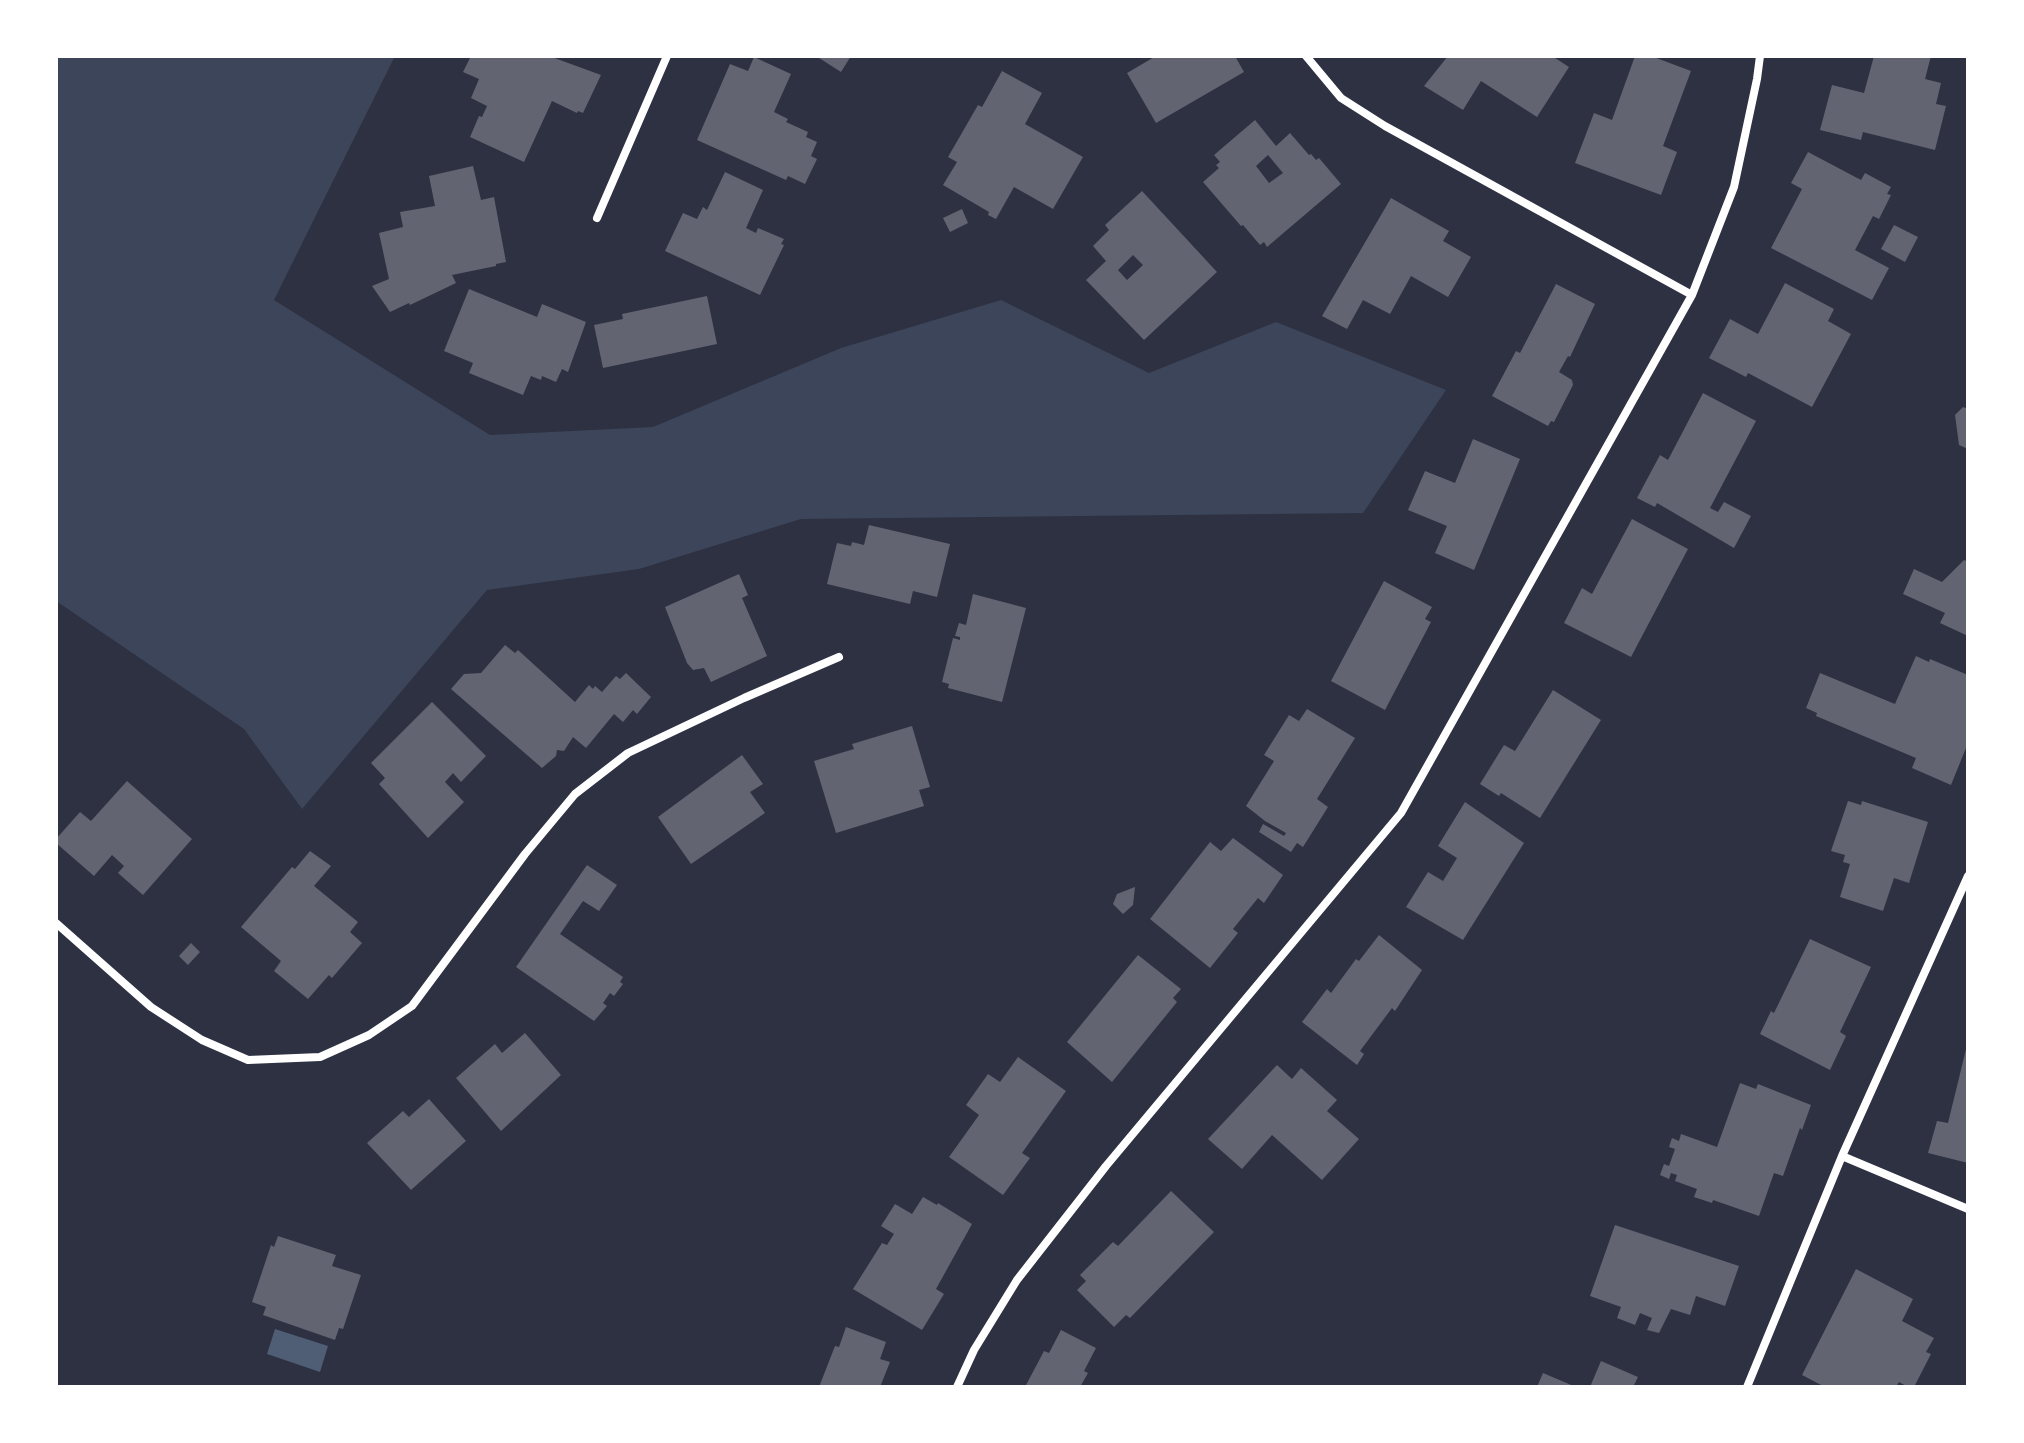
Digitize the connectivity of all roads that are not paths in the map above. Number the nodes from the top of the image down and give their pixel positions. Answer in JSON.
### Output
{"nodes":[{"id":1,"x":667,"y":56,"type":"edge"},
{"id":2,"x":1306,"y":56,"type":"edge"},
{"id":3,"x":1760,"y":56,"type":"edge"},
{"id":4,"x":597,"y":218,"type":"dead end"},
{"id":5,"x":1692,"y":295,"type":"junction"},
{"id":6,"x":839,"y":657,"type":"dead end"},
{"id":7,"x":1968,"y":876,"type":"edge"},
{"id":8,"x":56,"y":923,"type":"edge"},
{"id":9,"x":1842,"y":1156,"type":"junction"},
{"id":10,"x":1968,"y":1209,"type":"edge"},
{"id":11,"x":957,"y":1387,"type":"edge"},
{"id":12,"x":1747,"y":1387,"type":"edge"}],
"edges":[{"from":1,"to":4,"type":"street"},
{"from":2,"to":5,"type":"street"},
{"from":3,"to":5,"type":"street"},
{"from":5,"to":11,"type":"street"},
{"from":6,"to":8,"type":"street"},
{"from":7,"to":9,"type":"street"},
{"from":9,"to":10,"type":"street"},
{"from":9,"to":12,"type":"street"}]}
